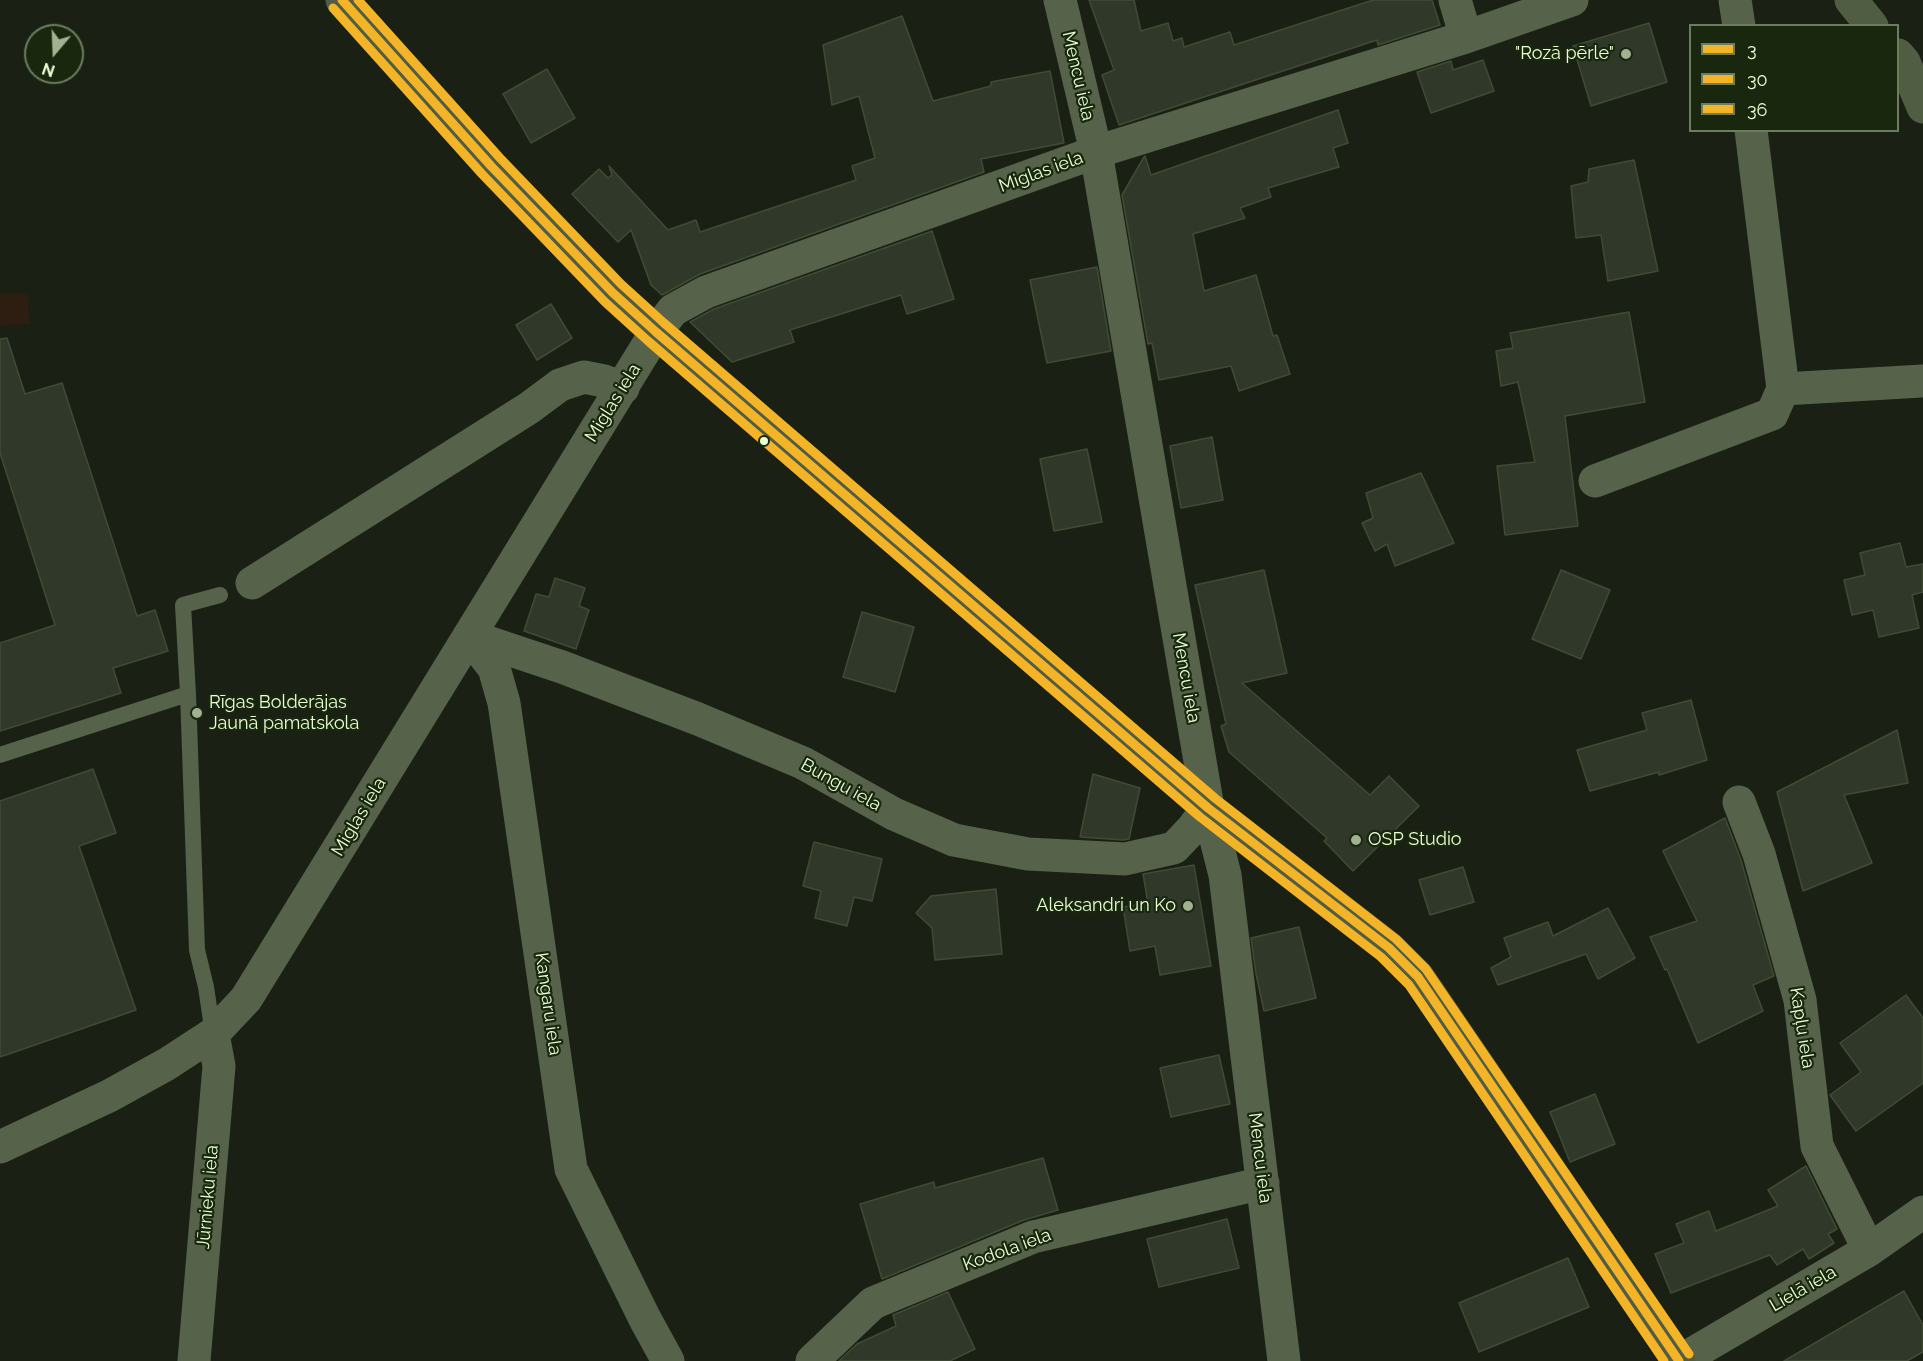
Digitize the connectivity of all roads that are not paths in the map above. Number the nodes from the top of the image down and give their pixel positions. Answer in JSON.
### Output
{"nodes":[{"id":1,"x":342,"y":0,"type":"edge"},
{"id":2,"x":1060,"y":0,"type":"edge"},
{"id":3,"x":1455,"y":0,"type":"edge"},
{"id":4,"x":1572,"y":0,"type":"edge"},
{"id":5,"x":1735,"y":0,"type":"edge"},
{"id":6,"x":1851,"y":0,"type":"edge"},
{"id":7,"x":1738,"y":24,"type":"edge"},
{"id":8,"x":1870,"y":24,"type":"edge"},
{"id":9,"x":1466,"y":37,"type":"junction"},
{"id":10,"x":1899,"y":56,"type":"edge"},
{"id":11,"x":1923,"y":107,"type":"edge"},
{"id":12,"x":1751,"y":132,"type":"edge"},
{"id":13,"x":1096,"y":152,"type":"junction"},
{"id":14,"x":656,"y":332,"type":"junction"},
{"id":15,"x":1923,"y":381,"type":"edge"},
{"id":16,"x":623,"y":388,"type":"junction"},
{"id":17,"x":1783,"y":389,"type":"junction"},
{"id":18,"x":1595,"y":481,"type":"dead end"},
{"id":19,"x":252,"y":583,"type":"dead end"},
{"id":20,"x":220,"y":595,"type":"dead end"},
{"id":21,"x":469,"y":636,"type":"junction"},
{"id":22,"x":188,"y":694,"type":"junction"},
{"id":23,"x":0,"y":755,"type":"edge"},
{"id":24,"x":1739,"y":802,"type":"dead end"},
{"id":25,"x":1208,"y":808,"type":"junction"},
{"id":26,"x":213,"y":1034,"type":"junction"},
{"id":27,"x":0,"y":1147,"type":"edge"},
{"id":28,"x":1263,"y":1183,"type":"junction"},
{"id":29,"x":1923,"y":1212,"type":"edge"},
{"id":30,"x":1869,"y":1250,"type":"junction"},
{"id":31,"x":194,"y":1361,"type":"edge"},
{"id":32,"x":668,"y":1361,"type":"edge"},
{"id":33,"x":812,"y":1361,"type":"edge"},
{"id":34,"x":1284,"y":1361,"type":"edge"},
{"id":35,"x":1680,"y":1361,"type":"edge"}],
"edges":[{"from":1,"to":14,"type":"street"},
{"from":2,"to":13,"type":"street","name":"Mencu iela"},
{"from":3,"to":9,"type":"street"},
{"from":4,"to":9,"type":"street","name":"Miglas iela"},
{"from":5,"to":7,"type":"street"},
{"from":6,"to":8,"type":"street"},
{"from":9,"to":13,"type":"street","name":"Miglas iela"},
{"from":10,"to":11,"type":"street"},
{"from":12,"to":17,"type":"street"},
{"from":13,"to":14,"type":"street","name":"Miglas iela"},
{"from":13,"to":25,"type":"street","name":"Mencu iela"},
{"from":14,"to":16,"type":"street","name":"Miglas iela"},
{"from":14,"to":25,"type":"street"},
{"from":15,"to":17,"type":"street"},
{"from":16,"to":19,"type":"street"},
{"from":16,"to":21,"type":"street","name":"Miglas iela"},
{"from":17,"to":18,"type":"street"},
{"from":20,"to":22,"type":"lane"},
{"from":21,"to":25,"type":"street","name":"Bungu iela"},
{"from":21,"to":26,"type":"street","name":"Miglas iela"},
{"from":21,"to":32,"type":"street","name":"Kangaru iela"},
{"from":22,"to":23,"type":"lane"},
{"from":22,"to":26,"type":"lane"},
{"from":24,"to":30,"type":"street","name":"Kapļu iela"},
{"from":25,"to":28,"type":"street","name":"Mencu iela"},
{"from":25,"to":35,"type":"street"},
{"from":26,"to":27,"type":"street","name":"Miglas iela"},
{"from":26,"to":31,"type":"street","name":"Jūrnieku iela"},
{"from":28,"to":33,"type":"street","name":"Kodola iela"},
{"from":28,"to":34,"type":"street","name":"Mencu iela"},
{"from":29,"to":30,"type":"street","name":"Lielā iela"},
{"from":30,"to":35,"type":"street","name":"Lielā iela"}]}
